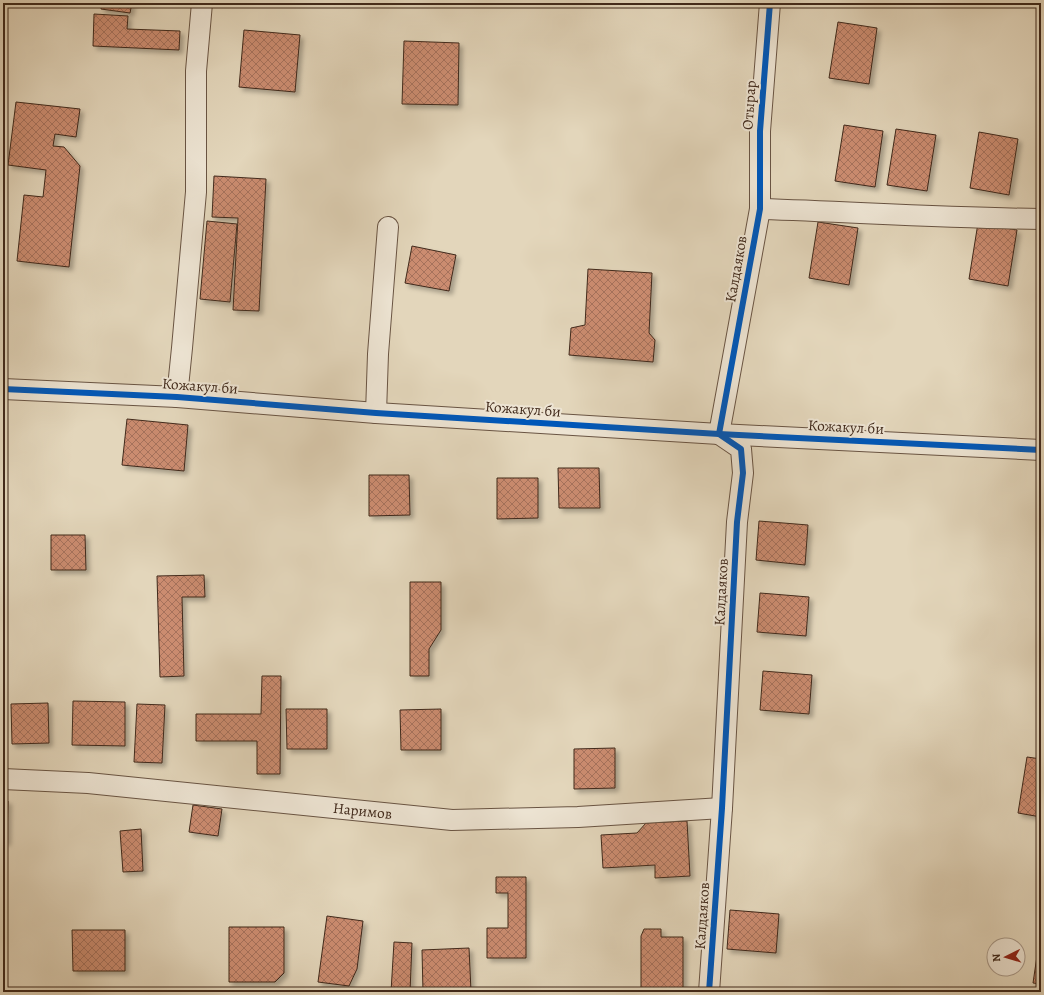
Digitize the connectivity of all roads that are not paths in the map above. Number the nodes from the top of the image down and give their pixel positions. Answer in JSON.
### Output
{"nodes":[{"id":1,"x":202,"y":3,"type":"edge"},
{"id":2,"x":770,"y":3,"type":"edge"},
{"id":3,"x":760,"y":209,"type":"junction"},
{"id":4,"x":1041,"y":219,"type":"edge"},
{"id":5,"x":388,"y":226,"type":"dead end"},
{"id":6,"x":3,"y":389,"type":"edge"},
{"id":7,"x":177,"y":396,"type":"junction"},
{"id":8,"x":376,"y":413,"type":"junction"},
{"id":9,"x":720,"y":434,"type":"junction"},
{"id":10,"x":1041,"y":450,"type":"edge"},
{"id":11,"x":3,"y":779,"type":"edge"},
{"id":12,"x":722,"y":808,"type":"junction"},
{"id":13,"x":709,"y":992,"type":"edge"}],
"edges":[{"from":1,"to":7,"type":"street"},
{"from":2,"to":3,"type":"street","name":"Отырар"},
{"from":3,"to":4,"type":"street"},
{"from":3,"to":9,"type":"street","name":"Калдаяков"},
{"from":5,"to":8,"type":"street"},
{"from":6,"to":7,"type":"street","name":"Кожакул би"},
{"from":7,"to":8,"type":"street","name":"Кожакул би"},
{"from":8,"to":9,"type":"street","name":"Кожакул би"},
{"from":9,"to":10,"type":"street","name":"Кожакул би"},
{"from":9,"to":12,"type":"street","name":"Калдаяков"},
{"from":11,"to":12,"type":"street","name":"Наримов"},
{"from":12,"to":13,"type":"street","name":"Калдаяков"}]}
